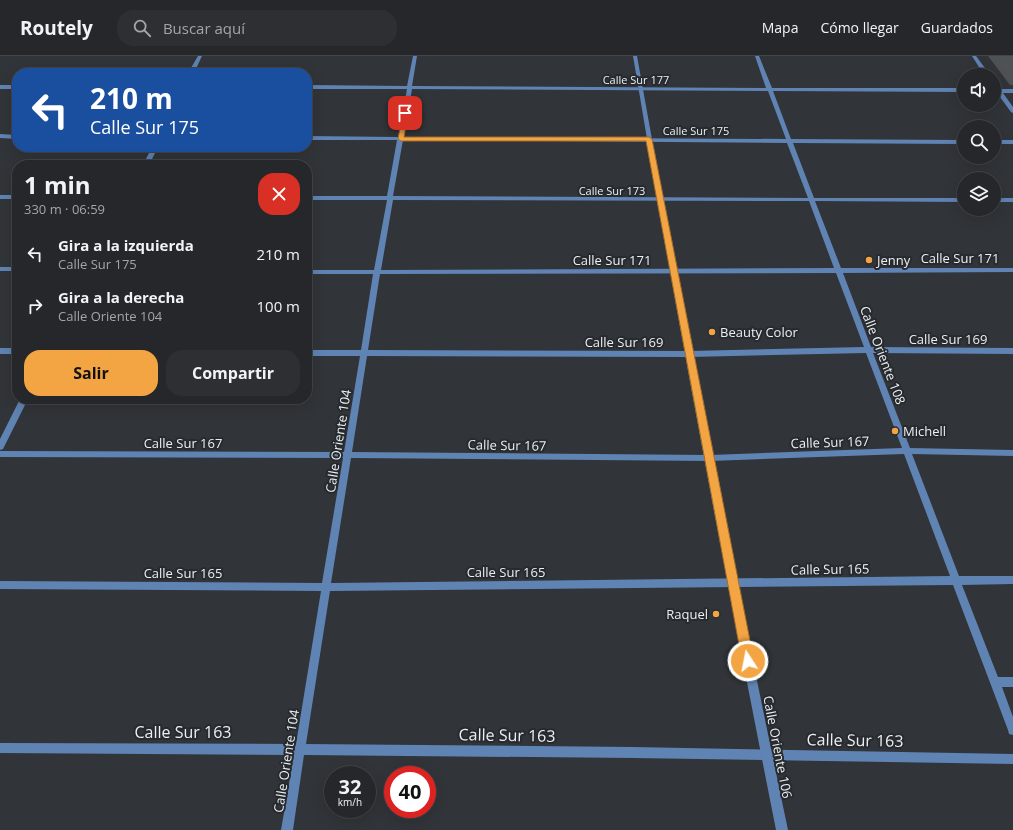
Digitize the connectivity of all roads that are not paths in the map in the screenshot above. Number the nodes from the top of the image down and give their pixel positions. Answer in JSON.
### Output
{"nodes":[{"id":1,"x":200,"y":56,"type":"edge"},
{"id":2,"x":415,"y":56,"type":"edge"},
{"id":3,"x":635,"y":56,"type":"edge"},
{"id":4,"x":757,"y":56,"type":"edge"},
{"id":5,"x":974,"y":56,"type":"edge"},
{"id":6,"x":194,"y":68,"type":"edge"},
{"id":7,"x":982,"y":68,"type":"edge"},
{"id":8,"x":0,"y":87,"type":"edge"},
{"id":9,"x":12,"y":87,"type":"edge"},
{"id":10,"x":312,"y":87,"type":"edge"},
{"id":11,"x":409,"y":88,"type":"junction"},
{"id":12,"x":641,"y":89,"type":"junction"},
{"id":13,"x":770,"y":90,"type":"junction"},
{"id":14,"x":957,"y":90,"type":"edge"},
{"id":15,"x":1001,"y":90,"type":"edge"},
{"id":16,"x":1013,"y":91,"type":"edge"},
{"id":17,"x":1001,"y":96,"type":"edge"},
{"id":18,"x":1013,"y":111,"type":"edge"},
{"id":19,"x":0,"y":136,"type":"edge"},
{"id":20,"x":12,"y":137,"type":"edge"},
{"id":21,"x":312,"y":138,"type":"edge"},
{"id":22,"x":401,"y":139,"type":"junction"},
{"id":23,"x":649,"y":139,"type":"junction"},
{"id":24,"x":788,"y":140,"type":"junction"},
{"id":25,"x":957,"y":142,"type":"edge"},
{"id":26,"x":1001,"y":142,"type":"edge"},
{"id":27,"x":1013,"y":142,"type":"edge"},
{"id":28,"x":0,"y":197,"type":"edge"},
{"id":29,"x":12,"y":197,"type":"edge"},
{"id":30,"x":312,"y":198,"type":"edge"},
{"id":31,"x":391,"y":198,"type":"junction"},
{"id":32,"x":660,"y":200,"type":"junction"},
{"id":33,"x":812,"y":200,"type":"junction"},
{"id":34,"x":957,"y":200,"type":"edge"},
{"id":35,"x":1001,"y":200,"type":"edge"},
{"id":36,"x":1013,"y":200,"type":"edge"},
{"id":37,"x":0,"y":269,"type":"edge"},
{"id":38,"x":12,"y":269,"type":"edge"},
{"id":39,"x":838,"y":269,"type":"junction"},
{"id":40,"x":1013,"y":270,"type":"edge"},
{"id":41,"x":312,"y":272,"type":"edge"},
{"id":42,"x":377,"y":272,"type":"junction"},
{"id":43,"x":674,"y":272,"type":"junction"},
{"id":44,"x":0,"y":350,"type":"edge"},
{"id":45,"x":12,"y":350,"type":"edge"},
{"id":46,"x":869,"y":350,"type":"junction"},
{"id":47,"x":1013,"y":351,"type":"edge"},
{"id":48,"x":312,"y":353,"type":"edge"},
{"id":49,"x":364,"y":354,"type":"junction"},
{"id":50,"x":690,"y":354,"type":"junction"},
{"id":51,"x":22,"y":404,"type":"edge"},
{"id":52,"x":0,"y":447,"type":"edge"},
{"id":53,"x":907,"y":451,"type":"junction"},
{"id":54,"x":1013,"y":453,"type":"edge"},
{"id":55,"x":0,"y":454,"type":"edge"},
{"id":56,"x":348,"y":455,"type":"junction"},
{"id":57,"x":710,"y":458,"type":"junction"},
{"id":58,"x":955,"y":580,"type":"junction"},
{"id":59,"x":1013,"y":580,"type":"edge"},
{"id":60,"x":732,"y":583,"type":"junction"},
{"id":61,"x":0,"y":586,"type":"edge"},
{"id":62,"x":327,"y":587,"type":"junction"},
{"id":63,"x":994,"y":682,"type":"junction"},
{"id":64,"x":1013,"y":682,"type":"edge"},
{"id":65,"x":1013,"y":730,"type":"edge"},
{"id":66,"x":0,"y":748,"type":"edge"},
{"id":67,"x":300,"y":749,"type":"junction"},
{"id":68,"x":767,"y":754,"type":"junction"},
{"id":69,"x":1013,"y":760,"type":"edge"},
{"id":70,"x":287,"y":830,"type":"edge"},
{"id":71,"x":782,"y":830,"type":"edge"}],
"edges":[{"from":1,"to":6,"type":"street"},
{"from":2,"to":11,"type":"street","name":"Calle Oriente 104"},
{"from":3,"to":12,"type":"street","name":"Calle Oriente 106"},
{"from":4,"to":13,"type":"street","name":"Calle Oriente 108"},
{"from":5,"to":7,"type":"street"},
{"from":8,"to":9,"type":"street"},
{"from":10,"to":11,"type":"street","name":"Calle Sur 177"},
{"from":11,"to":12,"type":"street","name":"Calle Sur 177"},
{"from":11,"to":22,"type":"street","name":"Calle Oriente 104"},
{"from":12,"to":13,"type":"street","name":"Calle Sur 177"},
{"from":12,"to":23,"type":"street","name":"Calle Oriente 106"},
{"from":13,"to":14,"type":"street","name":"Calle Sur 177"},
{"from":13,"to":24,"type":"street","name":"Calle Oriente 108"},
{"from":15,"to":16,"type":"street"},
{"from":17,"to":18,"type":"street"},
{"from":19,"to":20,"type":"street"},
{"from":21,"to":22,"type":"street","name":"Calle Sur 175"},
{"from":22,"to":23,"type":"street","name":"Calle Sur 175"},
{"from":22,"to":31,"type":"street","name":"Calle Oriente 104"},
{"from":23,"to":24,"type":"street","name":"Calle Sur 175"},
{"from":23,"to":32,"type":"street","name":"Calle Oriente 106"},
{"from":24,"to":25,"type":"street","name":"Calle Sur 175"},
{"from":24,"to":33,"type":"street","name":"Calle Oriente 108"},
{"from":26,"to":27,"type":"street"},
{"from":28,"to":29,"type":"street"},
{"from":30,"to":31,"type":"street","name":"Calle Sur 173"},
{"from":31,"to":32,"type":"street","name":"Calle Sur 173"},
{"from":31,"to":42,"type":"street","name":"Calle Oriente 104"},
{"from":32,"to":33,"type":"street","name":"Calle Sur 173"},
{"from":32,"to":43,"type":"street","name":"Calle Oriente 106"},
{"from":33,"to":34,"type":"street","name":"Calle Sur 173"},
{"from":33,"to":39,"type":"street","name":"Calle Oriente 108"},
{"from":35,"to":36,"type":"street"},
{"from":37,"to":38,"type":"street"},
{"from":39,"to":40,"type":"street","name":"Calle Sur 171"},
{"from":39,"to":43,"type":"street","name":"Calle Sur 171"},
{"from":39,"to":46,"type":"street","name":"Calle Oriente 108"},
{"from":41,"to":42,"type":"street","name":"Calle Sur 171"},
{"from":42,"to":43,"type":"street","name":"Calle Sur 171"},
{"from":42,"to":49,"type":"street","name":"Calle Oriente 104"},
{"from":43,"to":50,"type":"street","name":"Calle Oriente 106"},
{"from":44,"to":45,"type":"street"},
{"from":46,"to":47,"type":"street","name":"Calle Sur 169"},
{"from":46,"to":50,"type":"street","name":"Calle Sur 169"},
{"from":46,"to":53,"type":"street","name":"Calle Oriente 108"},
{"from":48,"to":49,"type":"street","name":"Calle Sur 169"},
{"from":49,"to":50,"type":"street","name":"Calle Sur 169"},
{"from":49,"to":56,"type":"street","name":"Calle Oriente 104"},
{"from":50,"to":57,"type":"street","name":"Calle Oriente 106"},
{"from":51,"to":52,"type":"street"},
{"from":53,"to":54,"type":"street","name":"Calle Sur 167"},
{"from":53,"to":57,"type":"street","name":"Calle Sur 167"},
{"from":53,"to":58,"type":"street","name":"Calle Oriente 108"},
{"from":55,"to":56,"type":"street","name":"Calle Sur 167"},
{"from":56,"to":57,"type":"street","name":"Calle Sur 167"},
{"from":56,"to":62,"type":"street","name":"Calle Oriente 104"},
{"from":57,"to":60,"type":"street","name":"Calle Oriente 106"},
{"from":58,"to":59,"type":"street","name":"Calle Sur 165"},
{"from":58,"to":60,"type":"street","name":"Calle Sur 165"},
{"from":58,"to":63,"type":"street","name":"Calle Oriente 108"},
{"from":60,"to":62,"type":"street","name":"Calle Sur 165"},
{"from":60,"to":68,"type":"street","name":"Calle Oriente 106"},
{"from":61,"to":62,"type":"street","name":"Calle Sur 165"},
{"from":62,"to":67,"type":"street","name":"Calle Oriente 104"},
{"from":63,"to":64,"type":"street"},
{"from":63,"to":65,"type":"street","name":"Calle Oriente 108"},
{"from":66,"to":67,"type":"street","name":"Calle Sur 163"},
{"from":67,"to":68,"type":"street","name":"Calle Sur 163"},
{"from":67,"to":70,"type":"street","name":"Calle Oriente 104"},
{"from":68,"to":69,"type":"street","name":"Calle Sur 163"},
{"from":68,"to":71,"type":"street","name":"Calle Oriente 106"}]}
